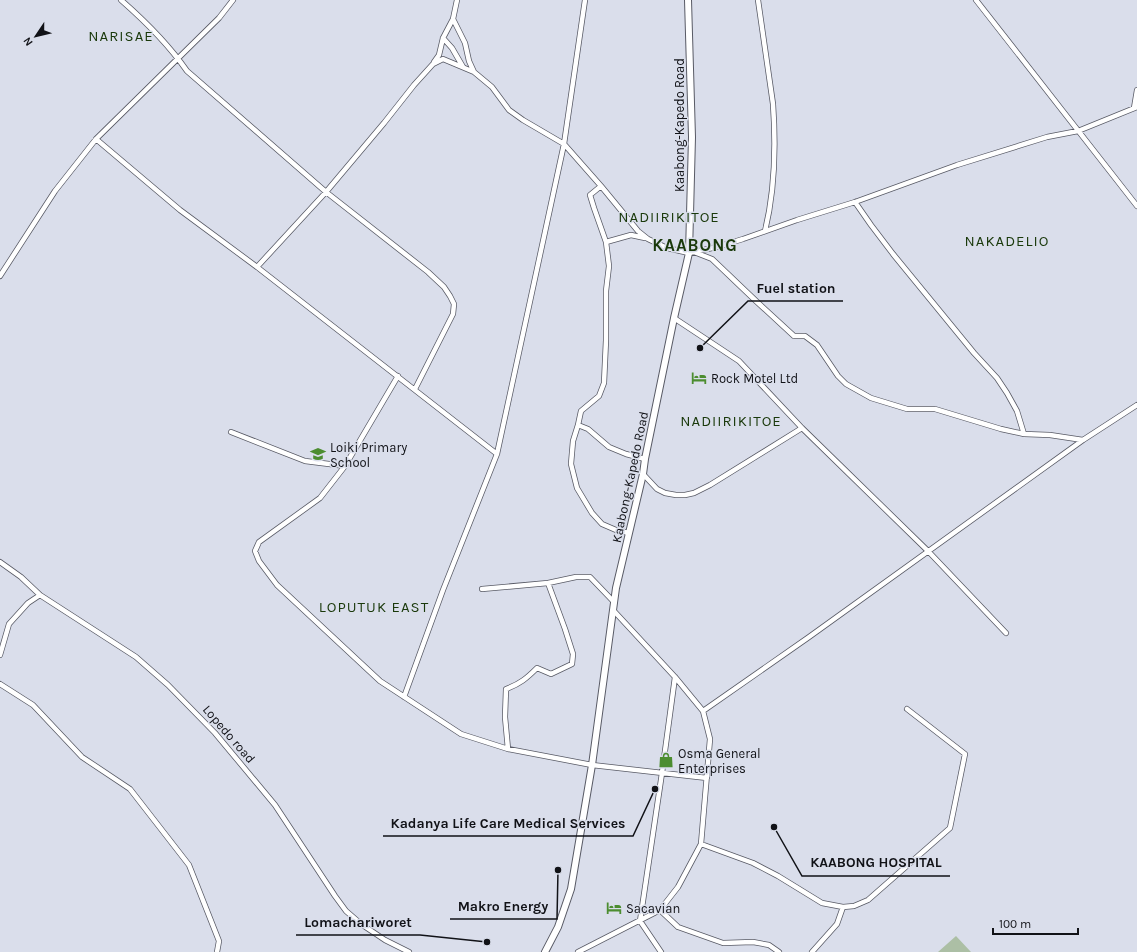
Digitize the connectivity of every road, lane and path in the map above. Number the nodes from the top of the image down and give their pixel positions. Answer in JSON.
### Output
{"nodes":[{"id":1,"x":121,"y":0,"type":"edge"},
{"id":2,"x":233,"y":0,"type":"edge"},
{"id":3,"x":458,"y":0,"type":"edge"},
{"id":4,"x":585,"y":0,"type":"edge"},
{"id":5,"x":688,"y":0,"type":"edge"},
{"id":6,"x":758,"y":0,"type":"edge"},
{"id":7,"x":976,"y":0,"type":"edge"},
{"id":8,"x":453,"y":19,"type":"junction"},
{"id":9,"x":443,"y":38,"type":"junction"},
{"id":10,"x":178,"y":59,"type":"junction"},
{"id":11,"x":433,"y":64,"type":"junction"},
{"id":12,"x":463,"y":67,"type":"junction"},
{"id":13,"x":474,"y":72,"type":"junction"},
{"id":14,"x":1137,"y":90,"type":"edge"},
{"id":15,"x":1136,"y":107,"type":"edge"},
{"id":16,"x":1078,"y":131,"type":"junction"},
{"id":17,"x":96,"y":139,"type":"junction"},
{"id":18,"x":564,"y":144,"type":"junction"},
{"id":19,"x":601,"y":186,"type":"junction"},
{"id":20,"x":326,"y":192,"type":"junction"},
{"id":21,"x":855,"y":202,"type":"junction"},
{"id":22,"x":1137,"y":206,"type":"edge"},
{"id":23,"x":764,"y":231,"type":"junction"},
{"id":24,"x":648,"y":239,"type":"junction"},
{"id":25,"x":606,"y":242,"type":"junction"},
{"id":26,"x":692,"y":252,"type":"junction"},
{"id":27,"x":257,"y":267,"type":"junction"},
{"id":28,"x":0,"y":276,"type":"edge"},
{"id":29,"x":674,"y":318,"type":"junction"},
{"id":30,"x":398,"y":376,"type":"junction"},
{"id":31,"x":415,"y":389,"type":"junction"},
{"id":32,"x":1137,"y":405,"type":"edge"},
{"id":33,"x":578,"y":425,"type":"junction"},
{"id":34,"x":802,"y":428,"type":"junction"},
{"id":35,"x":231,"y":432,"type":"dead end"},
{"id":36,"x":1024,"y":434,"type":"junction"},
{"id":37,"x":1083,"y":440,"type":"junction"},
{"id":38,"x":497,"y":454,"type":"junction"},
{"id":39,"x":645,"y":459,"type":"junction"},
{"id":40,"x":345,"y":466,"type":"junction"},
{"id":41,"x":643,"y":474,"type":"junction"},
{"id":42,"x":629,"y":533,"type":"junction"},
{"id":43,"x":928,"y":551,"type":"junction"},
{"id":44,"x":0,"y":562,"type":"edge"},
{"id":45,"x":548,"y":583,"type":"junction"},
{"id":46,"x":482,"y":589,"type":"dead end"},
{"id":47,"x":40,"y":596,"type":"junction"},
{"id":48,"x":614,"y":602,"type":"junction"},
{"id":49,"x":613,"y":610,"type":"junction"},
{"id":50,"x":1006,"y":633,"type":"dead end"},
{"id":51,"x":0,"y":655,"type":"edge"},
{"id":52,"x":675,"y":677,"type":"junction"},
{"id":53,"x":0,"y":684,"type":"edge"},
{"id":54,"x":404,"y":697,"type":"junction"},
{"id":55,"x":907,"y":709,"type":"dead end"},
{"id":56,"x":703,"y":710,"type":"junction"},
{"id":57,"x":508,"y":749,"type":"junction"},
{"id":58,"x":592,"y":765,"type":"junction"},
{"id":59,"x":662,"y":773,"type":"junction"},
{"id":60,"x":707,"y":778,"type":"junction"},
{"id":61,"x":701,"y":844,"type":"junction"},
{"id":62,"x":843,"y":906,"type":"junction"},
{"id":63,"x":660,"y":910,"type":"junction"},
{"id":64,"x":640,"y":921,"type":"junction"},
{"id":65,"x":217,"y":952,"type":"edge"},
{"id":66,"x":409,"y":952,"type":"edge"},
{"id":67,"x":545,"y":952,"type":"edge"},
{"id":68,"x":578,"y":952,"type":"edge"},
{"id":69,"x":661,"y":952,"type":"edge"},
{"id":70,"x":779,"y":952,"type":"edge"},
{"id":71,"x":812,"y":952,"type":"edge"}],
"edges":[{"from":1,"to":10,"type":"street"},
{"from":2,"to":10,"type":"street"},
{"from":3,"to":8,"type":"street"},
{"from":4,"to":18,"type":"street"},
{"from":5,"to":26,"type":"main road","name":"Kaabong-Kapedo Road"},
{"from":6,"to":23,"type":"street"},
{"from":7,"to":16,"type":"street"},
{"from":8,"to":9,"type":"street"},
{"from":8,"to":13,"type":"street"},
{"from":9,"to":11,"type":"street"},
{"from":9,"to":12,"type":"street"},
{"from":10,"to":17,"type":"street"},
{"from":10,"to":20,"type":"street"},
{"from":11,"to":12,"type":"street"},
{"from":11,"to":20,"type":"street"},
{"from":12,"to":13,"type":"street"},
{"from":13,"to":18,"type":"street"},
{"from":14,"to":15,"type":"street"},
{"from":15,"to":16,"type":"street"},
{"from":16,"to":21,"type":"street"},
{"from":16,"to":22,"type":"street"},
{"from":17,"to":27,"type":"street"},
{"from":17,"to":28,"type":"street"},
{"from":18,"to":19,"type":"street"},
{"from":18,"to":38,"type":"street"},
{"from":19,"to":24,"type":"street"},
{"from":19,"to":25,"type":"street"},
{"from":20,"to":27,"type":"street"},
{"from":20,"to":31,"type":"street"},
{"from":21,"to":23,"type":"street"},
{"from":21,"to":36,"type":"street"},
{"from":23,"to":26,"type":"street"},
{"from":24,"to":25,"type":"street"},
{"from":24,"to":26,"type":"street"},
{"from":25,"to":33,"type":"street"},
{"from":26,"to":29,"type":"main road","name":"Kaabong-Kapedo Road"},
{"from":26,"to":36,"type":"street"},
{"from":27,"to":30,"type":"street"},
{"from":29,"to":34,"type":"street"},
{"from":29,"to":39,"type":"main road","name":"Kaabong-Kapedo Road"},
{"from":30,"to":31,"type":"street"},
{"from":30,"to":40,"type":"street"},
{"from":31,"to":38,"type":"street"},
{"from":32,"to":37,"type":"street"},
{"from":33,"to":39,"type":"street"},
{"from":33,"to":42,"type":"street"},
{"from":34,"to":41,"type":"street"},
{"from":34,"to":43,"type":"street"},
{"from":35,"to":40,"type":"street"},
{"from":36,"to":37,"type":"street"},
{"from":37,"to":43,"type":"street"},
{"from":38,"to":54,"type":"street"},
{"from":39,"to":41,"type":"main road","name":"Kaabong-Kapedo Road"},
{"from":40,"to":54,"type":"street"},
{"from":41,"to":42,"type":"main road","name":"Kaabong-Kapedo Road"},
{"from":42,"to":48,"type":"main road","name":"Kaabong-Kapedo Road"},
{"from":43,"to":50,"type":"street"},
{"from":43,"to":56,"type":"street"},
{"from":44,"to":47,"type":"street","name":"Lopedo road"},
{"from":45,"to":46,"type":"street"},
{"from":45,"to":48,"type":"street"},
{"from":45,"to":57,"type":"street"},
{"from":47,"to":51,"type":"street"},
{"from":47,"to":66,"type":"street","name":"Lopedo road"},
{"from":48,"to":49,"type":"main road","name":"Kaabong-Kapedo Road"},
{"from":49,"to":52,"type":"street"},
{"from":49,"to":58,"type":"main road","name":"Kaabong-Kapedo Road"},
{"from":52,"to":56,"type":"street"},
{"from":52,"to":59,"type":"street"},
{"from":53,"to":65,"type":"street"},
{"from":54,"to":57,"type":"street"},
{"from":55,"to":62,"type":"street"},
{"from":56,"to":60,"type":"street"},
{"from":57,"to":58,"type":"street"},
{"from":58,"to":59,"type":"street"},
{"from":58,"to":67,"type":"main road","name":"Kaabong-Kapedo Road"},
{"from":59,"to":60,"type":"street"},
{"from":59,"to":64,"type":"street"},
{"from":60,"to":61,"type":"street"},
{"from":61,"to":62,"type":"street"},
{"from":61,"to":63,"type":"street"},
{"from":62,"to":71,"type":"street"},
{"from":63,"to":64,"type":"street"},
{"from":63,"to":70,"type":"street"},
{"from":64,"to":68,"type":"street"},
{"from":64,"to":69,"type":"street"}]}
